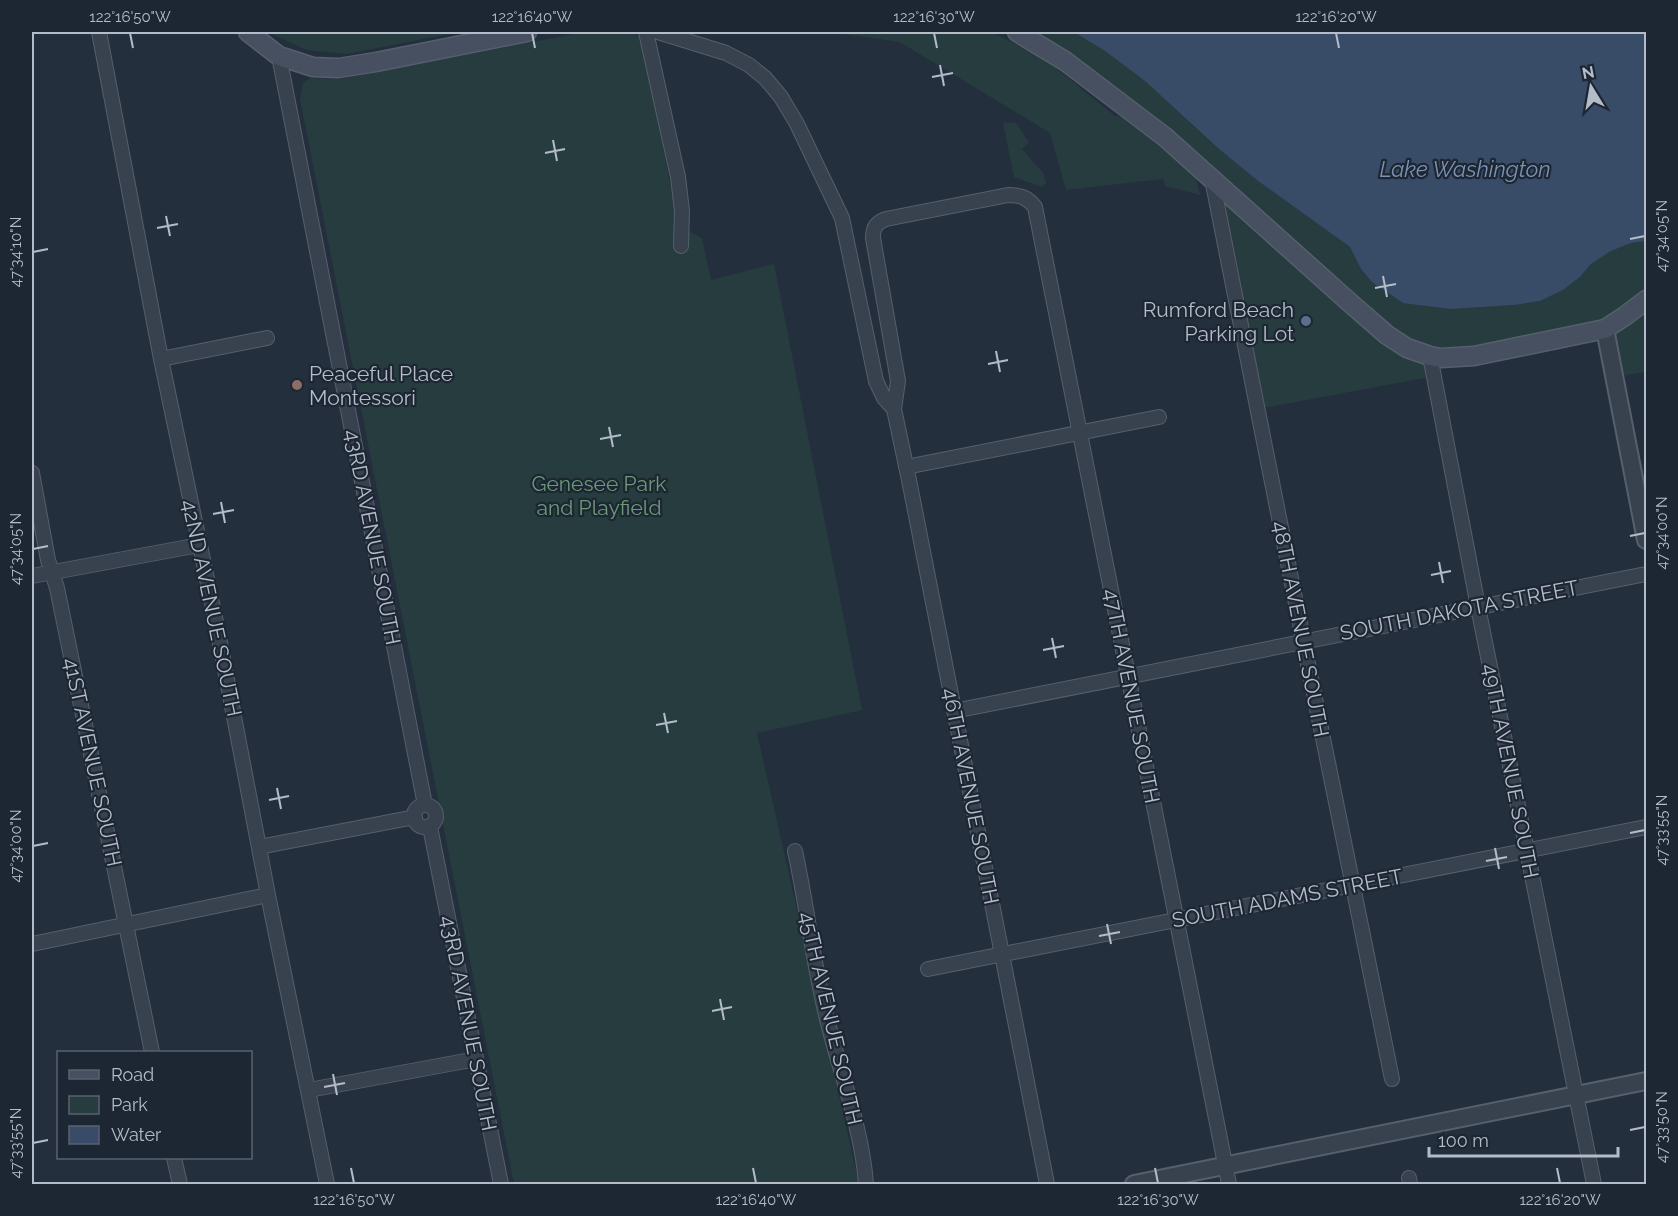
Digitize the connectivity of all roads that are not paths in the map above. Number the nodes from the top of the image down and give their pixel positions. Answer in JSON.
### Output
{"nodes":[{"id":1,"x":99,"y":32,"type":"edge"},
{"id":2,"x":248,"y":32,"type":"edge"},
{"id":3,"x":527,"y":32,"type":"edge"},
{"id":4,"x":646,"y":32,"type":"edge"},
{"id":5,"x":658,"y":32,"type":"edge"},
{"id":6,"x":1017,"y":32,"type":"edge"},
{"id":7,"x":279,"y":56,"type":"junction"},
{"id":8,"x":1212,"y":178,"type":"junction"},
{"id":9,"x":1035,"y":207,"type":"joint"},
{"id":10,"x":681,"y":246,"type":"dead end"},
{"id":11,"x":1647,"y":300,"type":"edge"},
{"id":12,"x":1605,"y":329,"type":"junction"},
{"id":13,"x":267,"y":338,"type":"dead end"},
{"id":14,"x":1430,"y":356,"type":"junction"},
{"id":15,"x":161,"y":359,"type":"junction"},
{"id":16,"x":894,"y":409,"type":"junction"},
{"id":17,"x":1159,"y":417,"type":"dead end"},
{"id":18,"x":1081,"y":433,"type":"junction"},
{"id":19,"x":906,"y":467,"type":"junction"},
{"id":20,"x":32,"y":473,"type":"edge"},
{"id":21,"x":1647,"y":540,"type":"edge"},
{"id":22,"x":199,"y":545,"type":"junction"},
{"id":23,"x":52,"y":572,"type":"junction"},
{"id":24,"x":1647,"y":574,"type":"edge"},
{"id":25,"x":32,"y":576,"type":"edge"},
{"id":26,"x":1478,"y":607,"type":"junction"},
{"id":27,"x":1303,"y":641,"type":"junction"},
{"id":28,"x":1128,"y":677,"type":"junction"},
{"id":29,"x":954,"y":711,"type":"junction"},
{"id":30,"x":425,"y":805,"type":"junction"},
{"id":31,"x":415,"y":817,"type":"junction"},
{"id":32,"x":430,"y":827,"type":"junction"},
{"id":33,"x":1647,"y":827,"type":"edge"},
{"id":34,"x":259,"y":847,"type":"junction"},
{"id":35,"x":1527,"y":850,"type":"junction"},
{"id":36,"x":795,"y":851,"type":"dead end"},
{"id":37,"x":1352,"y":885,"type":"junction"},
{"id":38,"x":268,"y":895,"type":"junction"},
{"id":39,"x":1177,"y":920,"type":"junction"},
{"id":40,"x":126,"y":924,"type":"junction"},
{"id":41,"x":32,"y":944,"type":"edge"},
{"id":42,"x":1002,"y":954,"type":"junction"},
{"id":43,"x":928,"y":969,"type":"dead end"},
{"id":44,"x":152,"y":1051,"type":"edge"},
{"id":45,"x":476,"y":1059,"type":"junction"},
{"id":46,"x":1392,"y":1079,"type":"dead end"},
{"id":47,"x":1647,"y":1081,"type":"edge"},
{"id":48,"x":309,"y":1090,"type":"junction"},
{"id":49,"x":1577,"y":1095,"type":"junction"},
{"id":50,"x":174,"y":1159,"type":"edge"},
{"id":51,"x":1225,"y":1166,"type":"junction"},
{"id":52,"x":180,"y":1185,"type":"edge"},
{"id":53,"x":327,"y":1185,"type":"edge"},
{"id":54,"x":501,"y":1185,"type":"edge"},
{"id":55,"x":866,"y":1185,"type":"edge"},
{"id":56,"x":1047,"y":1185,"type":"edge"},
{"id":57,"x":1134,"y":1185,"type":"edge"},
{"id":58,"x":1229,"y":1185,"type":"edge"},
{"id":59,"x":1594,"y":1185,"type":"edge"}],
"edges":[{"from":1,"to":15,"type":"street","name":"42ND AVENUE SOUTH"},
{"from":2,"to":7,"type":"main road"},
{"from":3,"to":7,"type":"main road"},
{"from":4,"to":10,"type":"street"},
{"from":5,"to":16,"type":"street","name":"46TH AVENUE SOUTH"},
{"from":6,"to":8,"type":"main road"},
{"from":7,"to":30,"type":"street","name":"43RD AVENUE SOUTH"},
{"from":8,"to":14,"type":"main road"},
{"from":8,"to":27,"type":"street","name":"48TH AVENUE SOUTH"},
{"from":9,"to":16,"type":"street","name":"46TH AVENUE SOUTH"},
{"from":9,"to":18,"type":"street","name":"47TH AVENUE SOUTH"},
{"from":11,"to":12,"type":"main road"},
{"from":12,"to":14,"type":"main road"},
{"from":12,"to":21,"type":"street"},
{"from":13,"to":15,"type":"street"},
{"from":14,"to":26,"type":"street","name":"49TH AVENUE SOUTH"},
{"from":15,"to":22,"type":"street","name":"42ND AVENUE SOUTH"},
{"from":16,"to":19,"type":"street","name":"46TH AVENUE SOUTH"},
{"from":17,"to":18,"type":"street"},
{"from":18,"to":19,"type":"street"},
{"from":18,"to":28,"type":"street","name":"47TH AVENUE SOUTH"},
{"from":19,"to":29,"type":"street","name":"46TH AVENUE SOUTH"},
{"from":20,"to":23,"type":"street","name":"41ST AVENUE SOUTH"},
{"from":22,"to":23,"type":"street"},
{"from":22,"to":34,"type":"street","name":"42ND AVENUE SOUTH"},
{"from":23,"to":25,"type":"street"},
{"from":23,"to":40,"type":"street","name":"41ST AVENUE SOUTH"},
{"from":24,"to":26,"type":"street","name":"SOUTH DAKOTA STREET"},
{"from":26,"to":27,"type":"street","name":"SOUTH DAKOTA STREET"},
{"from":26,"to":35,"type":"street","name":"49TH AVENUE SOUTH"},
{"from":27,"to":28,"type":"street","name":"SOUTH DAKOTA STREET"},
{"from":27,"to":37,"type":"street","name":"48TH AVENUE SOUTH"},
{"from":28,"to":29,"type":"street","name":"SOUTH DAKOTA STREET"},
{"from":28,"to":39,"type":"street","name":"47TH AVENUE SOUTH"},
{"from":29,"to":42,"type":"street","name":"46TH AVENUE SOUTH"},
{"from":30,"to":31,"type":"street"},
{"from":30,"to":32,"type":"street"},
{"from":31,"to":32,"type":"street"},
{"from":31,"to":34,"type":"street"},
{"from":32,"to":45,"type":"street","name":"43RD AVENUE SOUTH"},
{"from":33,"to":35,"type":"street","name":"SOUTH ADAMS STREET"},
{"from":34,"to":38,"type":"street","name":"42ND AVENUE SOUTH"},
{"from":35,"to":37,"type":"street","name":"SOUTH ADAMS STREET"},
{"from":35,"to":49,"type":"street","name":"49TH AVENUE SOUTH"},
{"from":36,"to":55,"type":"street","name":"45TH AVENUE SOUTH"},
{"from":37,"to":39,"type":"street","name":"SOUTH ADAMS STREET"},
{"from":37,"to":46,"type":"street","name":"48TH AVENUE SOUTH"},
{"from":38,"to":40,"type":"street"},
{"from":38,"to":48,"type":"street","name":"42ND AVENUE SOUTH"},
{"from":39,"to":42,"type":"street","name":"SOUTH ADAMS STREET"},
{"from":39,"to":51,"type":"street","name":"47TH AVENUE SOUTH"},
{"from":40,"to":41,"type":"street"},
{"from":40,"to":44,"type":"street","name":"41ST AVENUE SOUTH"},
{"from":42,"to":43,"type":"street","name":"SOUTH ADAMS STREET"},
{"from":42,"to":56,"type":"street","name":"46TH AVENUE SOUTH"},
{"from":45,"to":48,"type":"street"},
{"from":45,"to":54,"type":"street","name":"43RD AVENUE SOUTH"},
{"from":47,"to":49,"type":"street"},
{"from":48,"to":53,"type":"street","name":"42ND AVENUE SOUTH"},
{"from":49,"to":51,"type":"street"},
{"from":49,"to":59,"type":"street","name":"49TH AVENUE SOUTH"},
{"from":50,"to":52,"type":"street"},
{"from":51,"to":57,"type":"street"},
{"from":51,"to":58,"type":"street","name":"47TH AVENUE SOUTH"}]}
